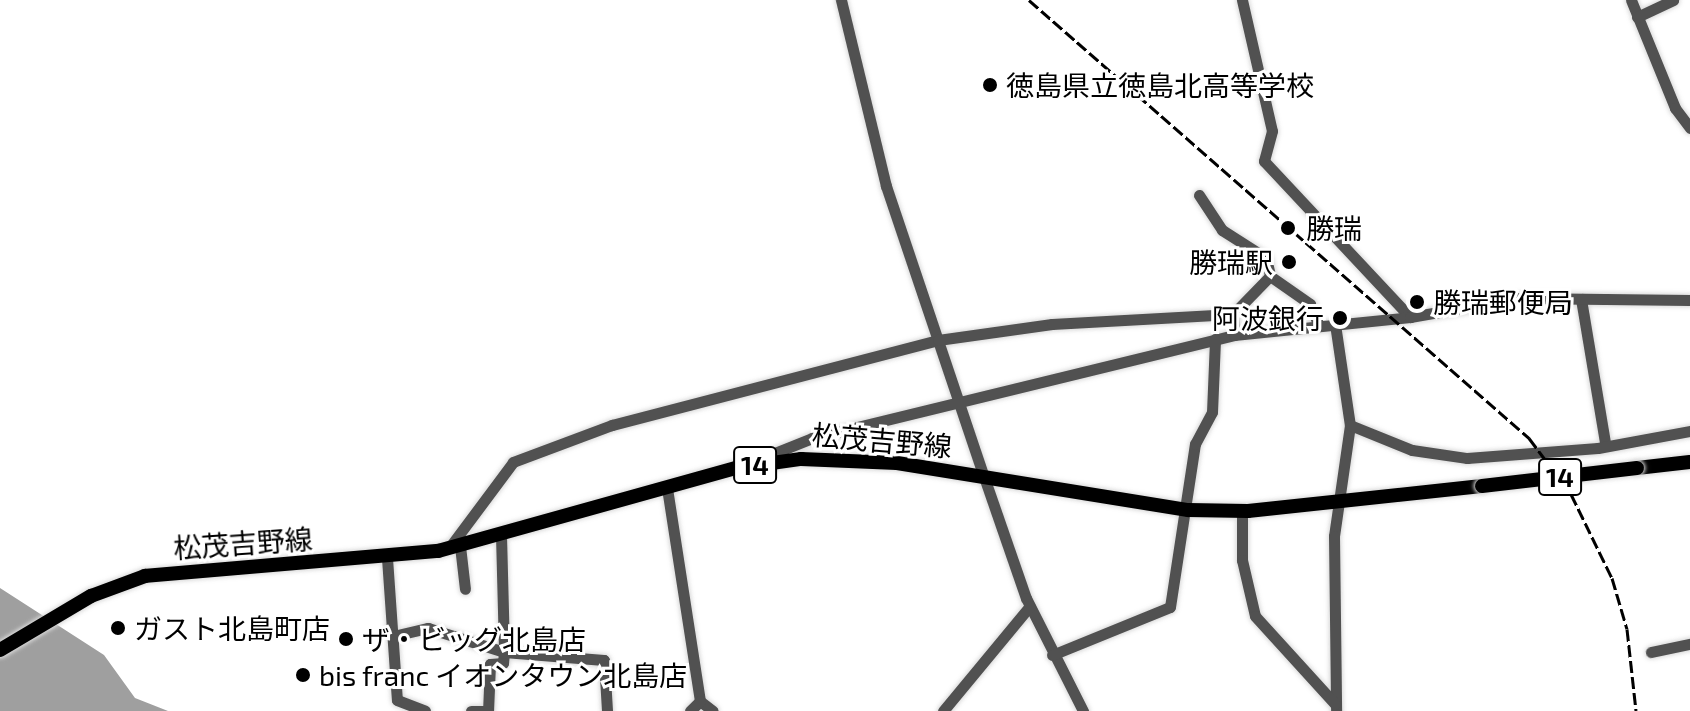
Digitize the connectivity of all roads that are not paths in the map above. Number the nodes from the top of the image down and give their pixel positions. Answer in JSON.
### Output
{"nodes":[{"id":1,"x":841,"y":0,"type":"edge"},
{"id":2,"x":1242,"y":0,"type":"edge"},
{"id":3,"x":1631,"y":0,"type":"edge"},
{"id":4,"x":1673,"y":0,"type":"edge"},
{"id":5,"x":1637,"y":17,"type":"junction"},
{"id":6,"x":1690,"y":128,"type":"edge"},
{"id":7,"x":1199,"y":195,"type":"dead end"},
{"id":8,"x":1270,"y":276,"type":"junction"},
{"id":9,"x":1581,"y":299,"type":"junction"},
{"id":10,"x":1690,"y":300,"type":"edge"},
{"id":11,"x":1233,"y":314,"type":"junction"},
{"id":12,"x":1410,"y":317,"type":"junction"},
{"id":13,"x":1318,"y":324,"type":"junction"},
{"id":14,"x":1335,"y":324,"type":"junction"},
{"id":15,"x":1234,"y":335,"type":"junction"},
{"id":16,"x":1215,"y":339,"type":"junction"},
{"id":17,"x":938,"y":340,"type":"junction"},
{"id":18,"x":959,"y":401,"type":"junction"},
{"id":19,"x":1350,"y":425,"type":"junction"},
{"id":20,"x":1690,"y":431,"type":"edge"},
{"id":21,"x":1605,"y":443,"type":"junction"},
{"id":22,"x":1690,"y":462,"type":"edge"},
{"id":23,"x":736,"y":468,"type":"junction"},
{"id":24,"x":984,"y":477,"type":"junction"},
{"id":25,"x":667,"y":488,"type":"junction"},
{"id":26,"x":1343,"y":501,"type":"junction"},
{"id":27,"x":1188,"y":510,"type":"junction"},
{"id":28,"x":1242,"y":510,"type":"junction"},
{"id":29,"x":501,"y":535,"type":"junction"},
{"id":30,"x":454,"y":547,"type":"junction"},
{"id":31,"x":387,"y":558,"type":"junction"},
{"id":32,"x":465,"y":589,"type":"dead end"},
{"id":33,"x":1030,"y":606,"type":"junction"},
{"id":34,"x":393,"y":636,"type":"junction"},
{"id":35,"x":1690,"y":644,"type":"edge"},
{"id":36,"x":0,"y":650,"type":"edge"},
{"id":37,"x":504,"y":652,"type":"junction"},
{"id":38,"x":1651,"y":652,"type":"dead end"},
{"id":39,"x":1052,"y":655,"type":"junction"},
{"id":40,"x":700,"y":701,"type":"junction"},
{"id":41,"x":1336,"y":707,"type":"edge"},
{"id":42,"x":425,"y":711,"type":"edge"},
{"id":43,"x":471,"y":711,"type":"edge"},
{"id":44,"x":607,"y":711,"type":"edge"},
{"id":45,"x":690,"y":711,"type":"edge"},
{"id":46,"x":713,"y":711,"type":"edge"},
{"id":47,"x":943,"y":711,"type":"edge"},
{"id":48,"x":1083,"y":711,"type":"edge"}],
"edges":[{"from":1,"to":17,"type":"street"},
{"from":2,"to":12,"type":"street"},
{"from":3,"to":5,"type":"street"},
{"from":4,"to":5,"type":"street"},
{"from":5,"to":6,"type":"street"},
{"from":7,"to":8,"type":"street"},
{"from":8,"to":11,"type":"street"},
{"from":8,"to":13,"type":"street"},
{"from":9,"to":10,"type":"street"},
{"from":9,"to":12,"type":"street"},
{"from":9,"to":21,"type":"street"},
{"from":11,"to":15,"type":"street"},
{"from":11,"to":17,"type":"street"},
{"from":12,"to":14,"type":"street"},
{"from":13,"to":14,"type":"street"},
{"from":13,"to":15,"type":"street"},
{"from":14,"to":19,"type":"street"},
{"from":15,"to":16,"type":"street"},
{"from":16,"to":18,"type":"street"},
{"from":16,"to":27,"type":"street"},
{"from":17,"to":18,"type":"street"},
{"from":17,"to":30,"type":"street"},
{"from":18,"to":23,"type":"street"},
{"from":18,"to":24,"type":"street"},
{"from":19,"to":21,"type":"street"},
{"from":19,"to":26,"type":"street"},
{"from":20,"to":21,"type":"street"},
{"from":22,"to":26,"type":"main road","name":"松茂吉野線","number":"14","bridge":true},
{"from":23,"to":24,"type":"main road","name":"松茂吉野線","number":"14"},
{"from":23,"to":25,"type":"main road","name":"松茂吉野線","number":"14"},
{"from":24,"to":27,"type":"main road","name":"松茂吉野線","number":"14"},
{"from":24,"to":33,"type":"street"},
{"from":25,"to":29,"type":"main road","name":"松茂吉野線","number":"14"},
{"from":25,"to":40,"type":"street"},
{"from":26,"to":28,"type":"main road","name":"松茂吉野線","number":"14"},
{"from":26,"to":41,"type":"street"},
{"from":27,"to":28,"type":"main road","name":"松茂吉野線","number":"14"},
{"from":27,"to":39,"type":"street"},
{"from":28,"to":41,"type":"street"},
{"from":29,"to":30,"type":"main road","name":"松茂吉野線","number":"14"},
{"from":29,"to":37,"type":"street"},
{"from":30,"to":31,"type":"main road","name":"松茂吉野線","number":"14"},
{"from":30,"to":32,"type":"street"},
{"from":31,"to":34,"type":"street"},
{"from":31,"to":36,"type":"main road","name":"松茂吉野線","number":"14"},
{"from":33,"to":39,"type":"street"},
{"from":33,"to":47,"type":"street"},
{"from":34,"to":37,"type":"street"},
{"from":34,"to":42,"type":"street"},
{"from":35,"to":38,"type":"street"},
{"from":37,"to":43,"type":"street"},
{"from":37,"to":44,"type":"street"},
{"from":39,"to":48,"type":"street"},
{"from":40,"to":45,"type":"street"},
{"from":40,"to":46,"type":"street"}]}
